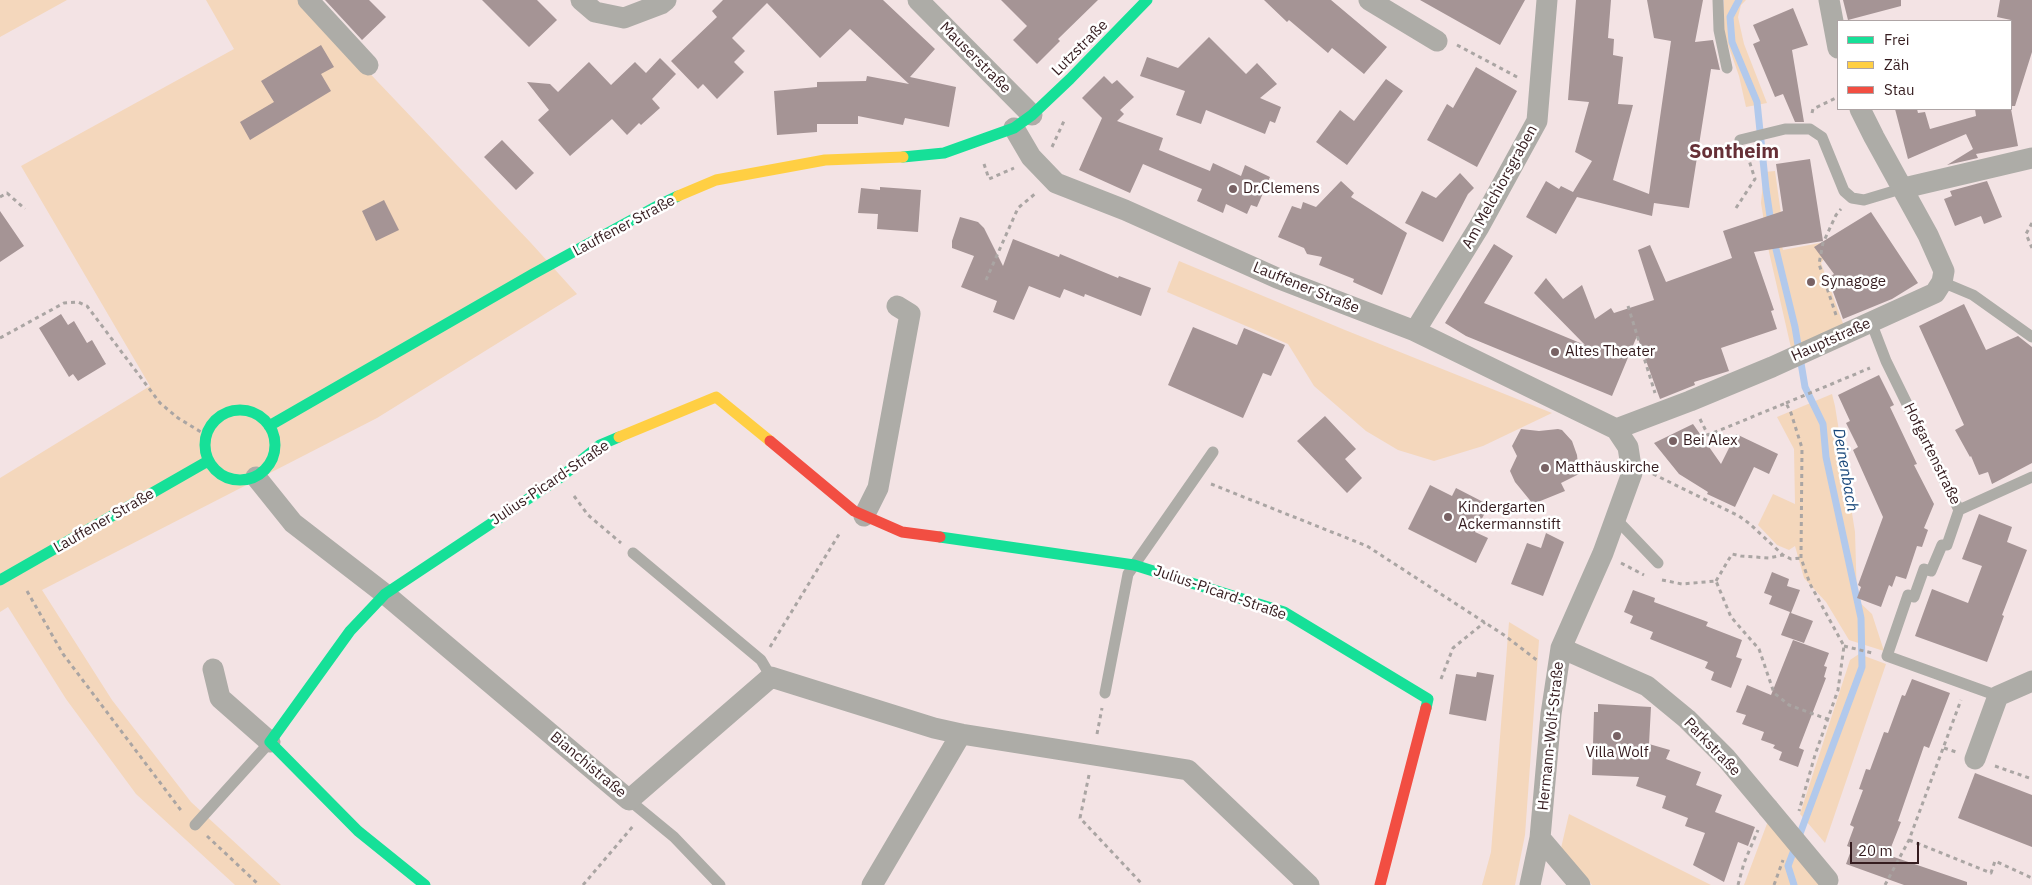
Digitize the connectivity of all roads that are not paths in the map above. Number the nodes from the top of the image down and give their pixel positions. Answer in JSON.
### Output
{"nodes":[{"id":1,"x":308,"y":0,"type":"edge"},
{"id":2,"x":581,"y":0,"type":"edge"},
{"id":3,"x":666,"y":0,"type":"edge"},
{"id":4,"x":918,"y":0,"type":"edge"},
{"id":5,"x":1147,"y":0,"type":"edge"},
{"id":6,"x":1370,"y":0,"type":"edge"},
{"id":7,"x":1547,"y":0,"type":"edge"},
{"id":8,"x":1718,"y":0,"type":"edge"},
{"id":9,"x":1830,"y":0,"type":"edge"},
{"id":10,"x":1437,"y":41,"type":"road end"},
{"id":11,"x":1837,"y":42,"type":"edge"},
{"id":12,"x":367,"y":63,"type":"dead end"},
{"id":13,"x":1727,"y":68,"type":"dead end"},
{"id":14,"x":1860,"y":110,"type":"edge"},
{"id":15,"x":1032,"y":115,"type":"junction"},
{"id":16,"x":1014,"y":128,"type":"junction"},
{"id":17,"x":1742,"y":140,"type":"road end"},
{"id":18,"x":2032,"y":158,"type":"edge"},
{"id":19,"x":1904,"y":188,"type":"junction"},
{"id":20,"x":1942,"y":282,"type":"junction"},
{"id":21,"x":897,"y":306,"type":"dead end"},
{"id":22,"x":1871,"y":322,"type":"junction"},
{"id":23,"x":1415,"y":331,"type":"junction"},
{"id":24,"x":2032,"y":337,"type":"edge"},
{"id":25,"x":269,"y":426,"type":"junction"},
{"id":26,"x":1616,"y":429,"type":"junction"},
{"id":27,"x":1213,"y":452,"type":"dead end"},
{"id":28,"x":208,"y":461,"type":"junction"},
{"id":29,"x":256,"y":477,"type":"junction"},
{"id":30,"x":2032,"y":477,"type":"edge"},
{"id":31,"x":1959,"y":510,"type":"junction"},
{"id":32,"x":859,"y":514,"type":"junction"},
{"id":33,"x":1616,"y":519,"type":"junction"},
{"id":34,"x":633,"y":553,"type":"road end"},
{"id":35,"x":1658,"y":563,"type":"dead end"},
{"id":36,"x":1134,"y":565,"type":"junction"},
{"id":37,"x":0,"y":580,"type":"edge"},
{"id":38,"x":385,"y":594,"type":"junction"},
{"id":39,"x":1561,"y":648,"type":"junction"},
{"id":40,"x":766,"y":668,"type":"junction"},
{"id":41,"x":213,"y":669,"type":"dead end"},
{"id":42,"x":2032,"y":682,"type":"edge"},
{"id":43,"x":1105,"y":693,"type":"road end"},
{"id":44,"x":1998,"y":696,"type":"junction"},
{"id":45,"x":960,"y":734,"type":"junction"},
{"id":46,"x":270,"y":742,"type":"junction"},
{"id":47,"x":1975,"y":759,"type":"dead end"},
{"id":48,"x":637,"y":807,"type":"junction"},
{"id":49,"x":195,"y":825,"type":"road end"},
{"id":50,"x":1540,"y":838,"type":"junction"},
{"id":51,"x":1831,"y":882,"type":"edge"},
{"id":52,"x":425,"y":885,"type":"edge"},
{"id":53,"x":720,"y":885,"type":"edge"},
{"id":54,"x":872,"y":885,"type":"edge"},
{"id":55,"x":1309,"y":885,"type":"edge"},
{"id":56,"x":1380,"y":885,"type":"edge"},
{"id":57,"x":1530,"y":885,"type":"edge"},
{"id":58,"x":1580,"y":885,"type":"edge"}],
"edges":[{"from":1,"to":12,"type":"street"},
{"from":2,"to":3,"type":"street"},
{"from":4,"to":15,"type":"street","name":"Mauserstraße"},
{"from":5,"to":15,"type":"street","name":"Lutzstraße"},
{"from":6,"to":10,"type":"street"},
{"from":7,"to":23,"type":"street","name":"Am Melchiorsgraben"},
{"from":8,"to":13,"type":"lane"},
{"from":9,"to":11,"type":"street"},
{"from":14,"to":19,"type":"street"},
{"from":15,"to":16,"type":"street","name":"Lauffener Straße"},
{"from":16,"to":23,"type":"street","name":"Lauffener Straße"},
{"from":16,"to":25,"type":"street","name":"Lauffener Straße"},
{"from":17,"to":19,"type":"lane"},
{"from":18,"to":19,"type":"street"},
{"from":19,"to":20,"type":"street"},
{"from":20,"to":22,"type":"street","name":"Hauptstraße"},
{"from":20,"to":24,"type":"lane"},
{"from":21,"to":32,"type":"street"},
{"from":22,"to":26,"type":"street","name":"Hauptstraße"},
{"from":22,"to":31,"type":"lane","name":"Hofgartenstraße"},
{"from":23,"to":26,"type":"street","name":"Lauffener Straße"},
{"from":25,"to":28,"type":"street"},
{"from":25,"to":29,"type":"street"},
{"from":26,"to":33,"type":"street","name":"Hermann-Wolf-Straße"},
{"from":27,"to":36,"type":"lane"},
{"from":28,"to":29,"type":"street"},
{"from":28,"to":37,"type":"street","name":"Lauffener Straße"},
{"from":29,"to":38,"type":"street","name":"Bianchistraße"},
{"from":30,"to":31,"type":"lane"},
{"from":31,"to":44,"type":"lane","name":"Hofgartenstraße"},
{"from":32,"to":36,"type":"street","name":"Julius-Picard-Straße"},
{"from":32,"to":38,"type":"street","name":"Julius-Picard-Straße"},
{"from":33,"to":35,"type":"lane"},
{"from":33,"to":39,"type":"street","name":"Hermann-Wolf-Straße"},
{"from":34,"to":40,"type":"lane"},
{"from":36,"to":43,"type":"lane"},
{"from":36,"to":56,"type":"street","name":"Julius-Picard-Straße"},
{"from":38,"to":46,"type":"street","name":"Julius-Picard-Straße"},
{"from":38,"to":48,"type":"street","name":"Bianchistraße"},
{"from":39,"to":50,"type":"street","name":"Hermann-Wolf-Straße"},
{"from":39,"to":51,"type":"street","name":"Parkstraße","bridge":true},
{"from":40,"to":45,"type":"street"},
{"from":40,"to":48,"type":"street","name":"Bianchistraße"},
{"from":41,"to":46,"type":"street"},
{"from":42,"to":44,"type":"street"},
{"from":44,"to":47,"type":"street"},
{"from":45,"to":54,"type":"street"},
{"from":45,"to":55,"type":"street"},
{"from":46,"to":49,"type":"lane"},
{"from":46,"to":52,"type":"street"},
{"from":48,"to":53,"type":"lane"},
{"from":50,"to":57,"type":"street","name":"Hermann-Wolf-Straße"},
{"from":50,"to":58,"type":"street"}]}
